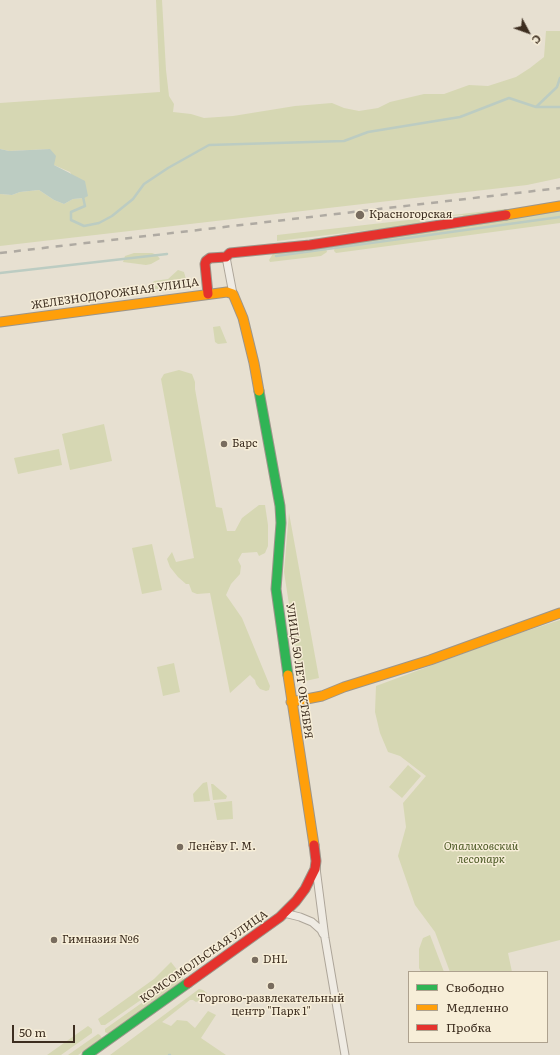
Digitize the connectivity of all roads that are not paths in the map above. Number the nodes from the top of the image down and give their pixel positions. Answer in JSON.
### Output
{"nodes":[{"id":1,"x":560,"y":206,"type":"edge"},
{"id":2,"x":226,"y":257,"type":"junction"},
{"id":3,"x":208,"y":294,"type":"junction"},
{"id":4,"x":233,"y":294,"type":"junction"},
{"id":5,"x":0,"y":322,"type":"edge"},
{"id":6,"x":560,"y":613,"type":"edge"},
{"id":7,"x":291,"y":702,"type":"junction"},
{"id":8,"x":316,"y":861,"type":"junction"},
{"id":9,"x":284,"y":913,"type":"junction"},
{"id":10,"x":325,"y":938,"type":"junction"},
{"id":11,"x":87,"y":1055,"type":"edge"},
{"id":12,"x":345,"y":1055,"type":"edge"}],
"edges":[{"from":1,"to":2,"type":"street"},
{"from":2,"to":3,"type":"street"},
{"from":2,"to":4,"type":"street"},
{"from":3,"to":4,"type":"street","name":"ЖЕЛЕЗНОДОРОЖНАЯ УЛИЦА"},
{"from":3,"to":5,"type":"street","name":"ЖЕЛЕЗНОДОРОЖНАЯ УЛИЦА"},
{"from":4,"to":7,"type":"street","name":"УЛИЦА 50 ЛЕТ ОКТЯБРЯ"},
{"from":6,"to":7,"type":"street"},
{"from":7,"to":8,"type":"street","name":"УЛИЦА 50 ЛЕТ ОКТЯБРЯ"},
{"from":8,"to":9,"type":"street","name":"КОМСОМОЛЬСКАЯ УЛИЦА"},
{"from":8,"to":10,"type":"street","name":"УЛИЦА 50 ЛЕТ ОКТЯБРЯ"},
{"from":9,"to":10,"type":"street"},
{"from":9,"to":11,"type":"street","name":"КОМСОМОЛЬСКАЯ УЛИЦА"},
{"from":10,"to":12,"type":"street","name":"УЛИЦА 50 ЛЕТ ОКТЯБРЯ"}]}
